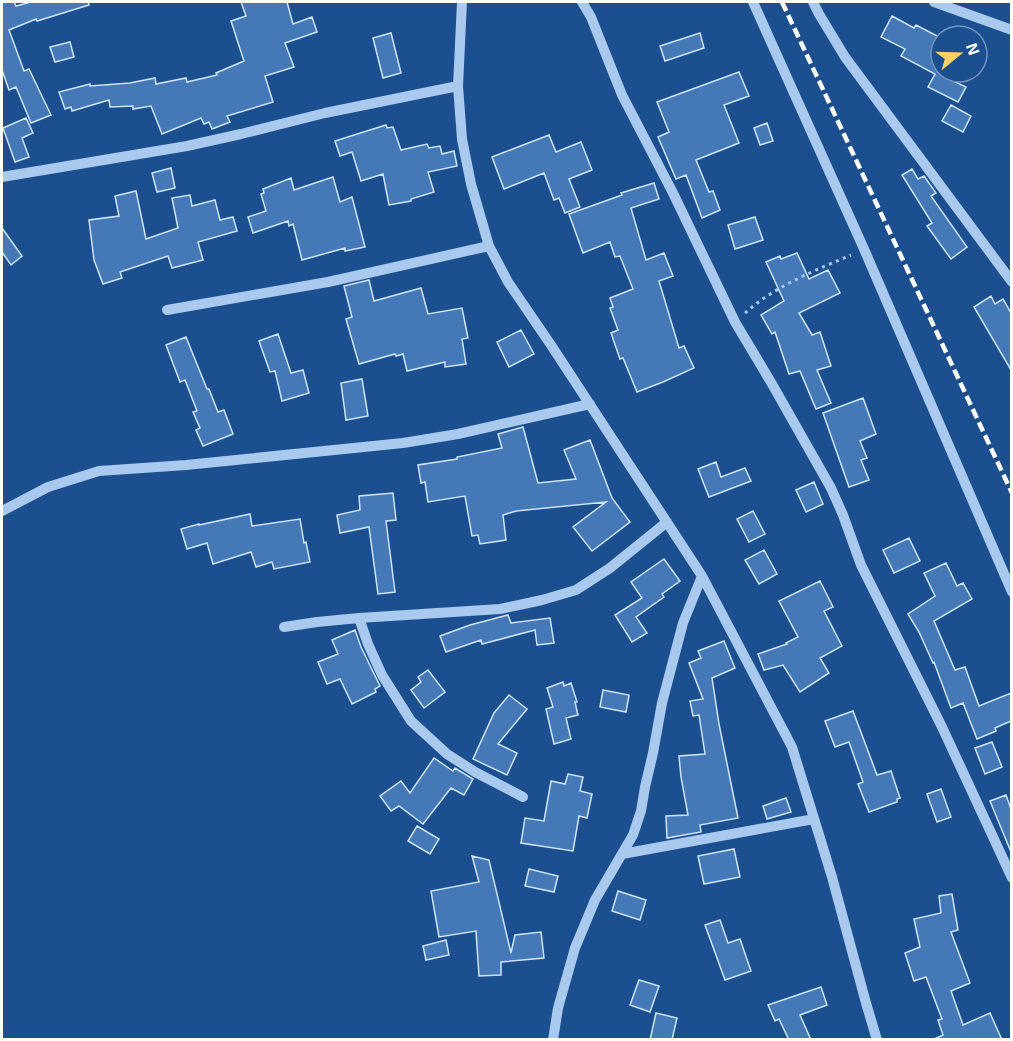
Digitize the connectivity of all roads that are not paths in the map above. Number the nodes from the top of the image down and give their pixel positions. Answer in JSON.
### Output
{"nodes":[{"id":1,"x":462,"y":2,"type":"edge"},
{"id":2,"x":582,"y":2,"type":"edge"},
{"id":3,"x":753,"y":2,"type":"edge"},
{"id":4,"x":813,"y":2,"type":"edge"},
{"id":5,"x":934,"y":2,"type":"edge"},
{"id":6,"x":1011,"y":30,"type":"edge"},
{"id":7,"x":459,"y":86,"type":"junction"},
{"id":8,"x":2,"y":177,"type":"edge"},
{"id":9,"x":489,"y":246,"type":"junction"},
{"id":10,"x":1011,"y":282,"type":"edge"},
{"id":11,"x":167,"y":310,"type":"dead end"},
{"id":12,"x":590,"y":404,"type":"junction"},
{"id":13,"x":2,"y":511,"type":"edge"},
{"id":14,"x":667,"y":522,"type":"junction"},
{"id":15,"x":702,"y":576,"type":"junction"},
{"id":16,"x":1011,"y":592,"type":"edge"},
{"id":17,"x":359,"y":618,"type":"junction"},
{"id":18,"x":284,"y":627,"type":"dead end"},
{"id":19,"x":523,"y":798,"type":"dead end"},
{"id":20,"x":814,"y":819,"type":"junction"},
{"id":21,"x":622,"y":854,"type":"junction"},
{"id":22,"x":1011,"y":878,"type":"edge"},
{"id":23,"x":553,"y":1040,"type":"edge"},
{"id":24,"x":877,"y":1040,"type":"edge"}],
"edges":[{"from":1,"to":7,"type":"street"},
{"from":2,"to":22,"type":"street"},
{"from":3,"to":16,"type":"street"},
{"from":4,"to":10,"type":"street"},
{"from":5,"to":6,"type":"street"},
{"from":7,"to":8,"type":"street"},
{"from":7,"to":9,"type":"street"},
{"from":9,"to":11,"type":"street"},
{"from":9,"to":12,"type":"street"},
{"from":12,"to":13,"type":"street"},
{"from":12,"to":14,"type":"street"},
{"from":14,"to":15,"type":"street"},
{"from":14,"to":17,"type":"street"},
{"from":15,"to":20,"type":"street"},
{"from":15,"to":21,"type":"street"},
{"from":17,"to":18,"type":"street"},
{"from":17,"to":19,"type":"street"},
{"from":20,"to":21,"type":"street"},
{"from":20,"to":24,"type":"street"},
{"from":21,"to":23,"type":"street"}]}
